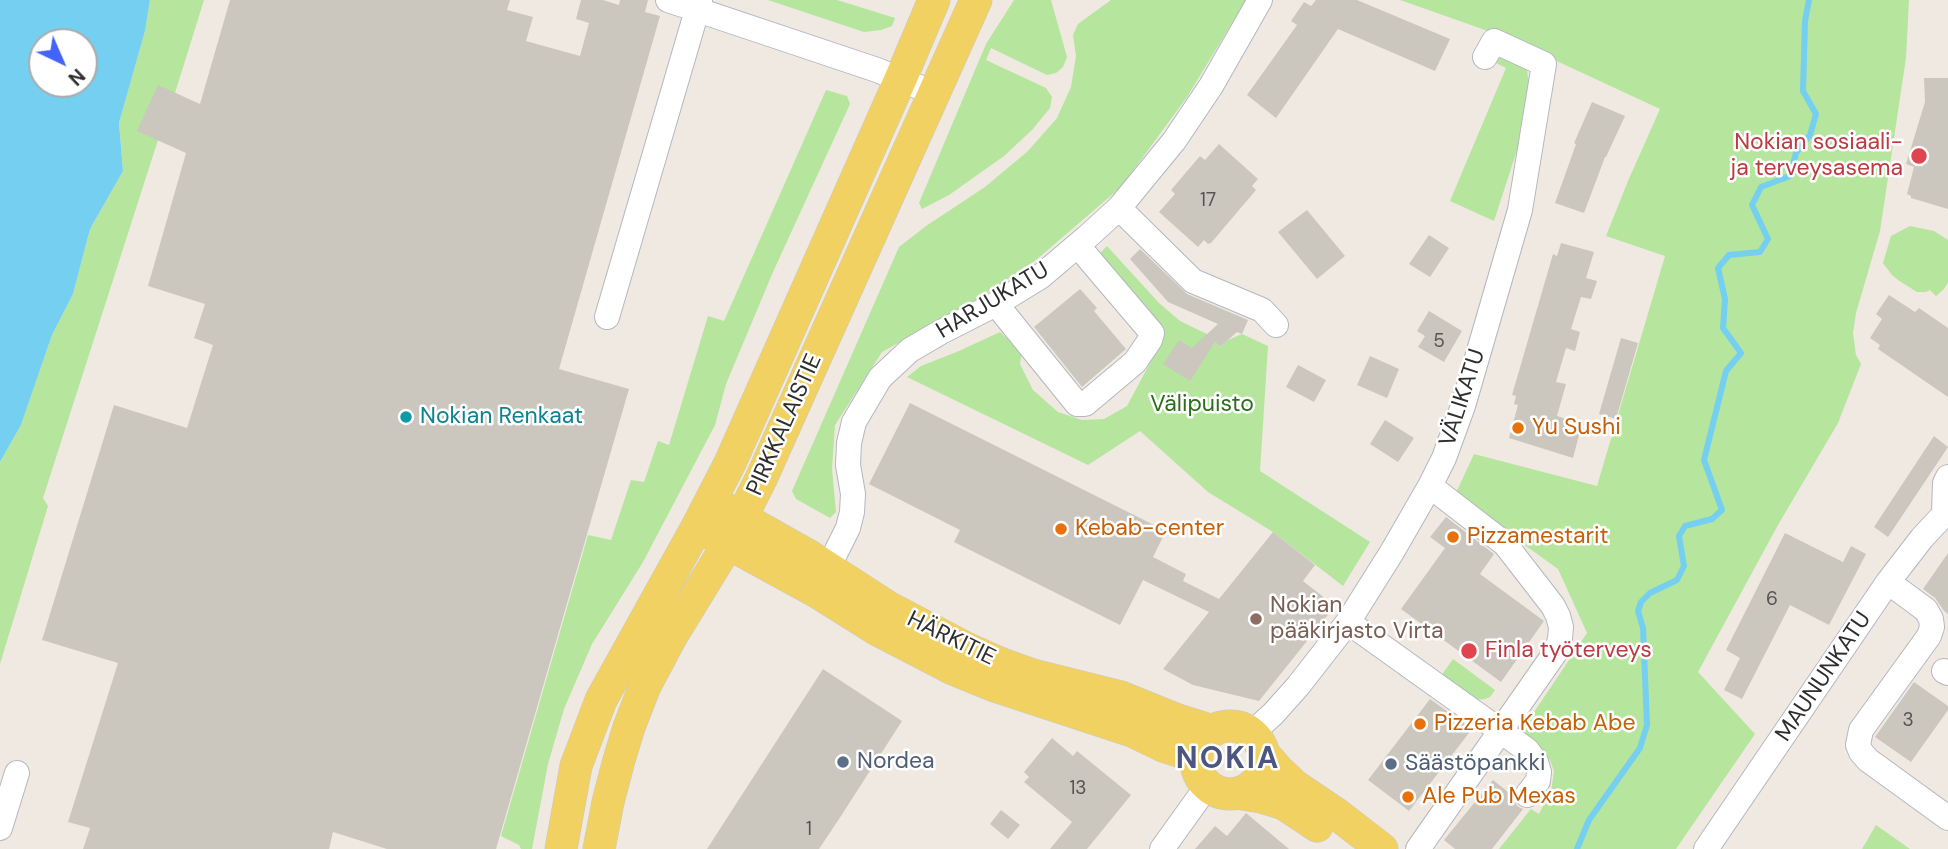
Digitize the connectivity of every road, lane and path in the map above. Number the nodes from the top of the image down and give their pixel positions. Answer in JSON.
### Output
{"nodes":[{"id":1,"x":668,"y":0,"type":"edge"},
{"id":2,"x":934,"y":0,"type":"edge"},
{"id":3,"x":976,"y":0,"type":"edge"},
{"id":4,"x":1260,"y":0,"type":"edge"},
{"id":5,"x":699,"y":5,"type":"edge"},
{"id":6,"x":1489,"y":49,"type":"dead end"},
{"id":7,"x":901,"y":78,"type":"junction"},
{"id":8,"x":934,"y":93,"type":"junction"},
{"id":9,"x":1119,"y":208,"type":"junction"},
{"id":10,"x":1078,"y":246,"type":"junction"},
{"id":11,"x":996,"y":304,"type":"junction"},
{"id":12,"x":607,"y":317,"type":"dead end"},
{"id":13,"x":1276,"y":325,"type":"dead end"},
{"id":14,"x":1948,"y":477,"type":"edge"},
{"id":15,"x":1430,"y":486,"type":"junction"},
{"id":16,"x":1946,"y":512,"type":"edge"},
{"id":17,"x":704,"y":513,"type":"junction"},
{"id":18,"x":735,"y":531,"type":"junction"},
{"id":19,"x":822,"y":580,"type":"junction"},
{"id":20,"x":1888,"y":582,"type":"junction"},
{"id":21,"x":1348,"y":622,"type":"junction"},
{"id":22,"x":1500,"y":731,"type":"junction"},
{"id":23,"x":1205,"y":744,"type":"junction"},
{"id":24,"x":1258,"y":744,"type":"junction"},
{"id":25,"x":17,"y":774,"type":"dead end"},
{"id":26,"x":1222,"y":789,"type":"junction"},
{"id":27,"x":1527,"y":795,"type":"dead end"},
{"id":28,"x":1948,"y":818,"type":"edge"},
{"id":29,"x":0,"y":828,"type":"edge"},
{"id":30,"x":561,"y":849,"type":"edge"},
{"id":31,"x":599,"y":849,"type":"edge"},
{"id":32,"x":1162,"y":849,"type":"edge"},
{"id":33,"x":1348,"y":849,"type":"edge"},
{"id":34,"x":1382,"y":849,"type":"edge"},
{"id":35,"x":1418,"y":849,"type":"edge"},
{"id":36,"x":1706,"y":849,"type":"edge"}],
"edges":[{"from":1,"to":5,"type":"street"},
{"from":2,"to":7,"type":"main road","name":"PIRKKALAISTIE"},
{"from":3,"to":8,"type":"main road","name":"PIRKKALAISTIE"},
{"from":4,"to":9,"type":"street","name":"HARJUKATU"},
{"from":5,"to":7,"type":"street"},
{"from":5,"to":12,"type":"street"},
{"from":6,"to":15,"type":"street","name":"VÄLIKATU"},
{"from":7,"to":8,"type":"street"},
{"from":7,"to":17,"type":"main road","name":"PIRKKALAISTIE"},
{"from":8,"to":18,"type":"main road","name":"PIRKKALAISTIE"},
{"from":9,"to":10,"type":"street","name":"HARJUKATU"},
{"from":9,"to":13,"type":"street"},
{"from":10,"to":11,"type":"street","name":"HARJUKATU"},
{"from":10,"to":11,"type":"street"},
{"from":11,"to":19,"type":"street","name":"HARJUKATU"},
{"from":14,"to":16,"type":"street"},
{"from":15,"to":21,"type":"street","name":"VÄLIKATU"},
{"from":15,"to":22,"type":"street"},
{"from":16,"to":20,"type":"street","name":"MAUNUNKATU"},
{"from":17,"to":18,"type":"main road","name":"HÄRKITIE"},
{"from":17,"to":30,"type":"main road","name":"PIRKKALAISTIE"},
{"from":18,"to":19,"type":"main road","name":"HÄRKITIE"},
{"from":18,"to":31,"type":"main road","name":"PIRKKALAISTIE"},
{"from":19,"to":23,"type":"main road","name":"HÄRKITIE"},
{"from":20,"to":28,"type":"street"},
{"from":20,"to":36,"type":"street","name":"MAUNUNKATU"},
{"from":21,"to":22,"type":"street"},
{"from":21,"to":24,"type":"street","name":"VÄLIKATU"},
{"from":22,"to":27,"type":"street"},
{"from":22,"to":35,"type":"street"},
{"from":23,"to":24,"type":"main road"},
{"from":23,"to":26,"type":"main road"},
{"from":24,"to":26,"type":"main road"},
{"from":24,"to":34,"type":"main road"},
{"from":25,"to":29,"type":"street"},
{"from":26,"to":32,"type":"street"},
{"from":26,"to":33,"type":"main road"}]}
